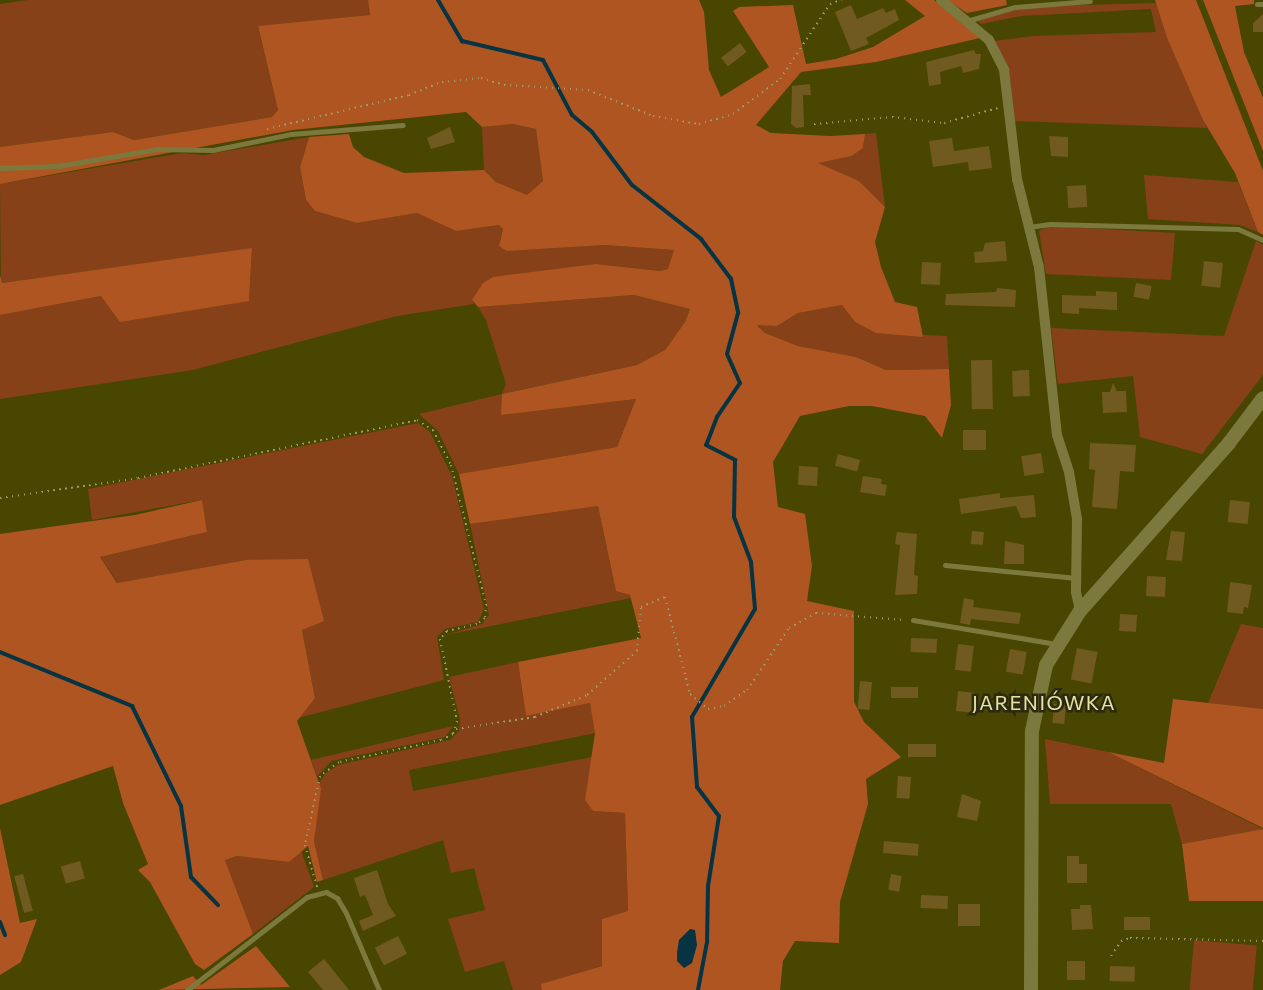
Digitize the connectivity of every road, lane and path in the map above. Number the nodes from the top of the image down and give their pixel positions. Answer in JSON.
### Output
{"nodes":[{"id":1,"x":841,"y":0,"type":"edge"},
{"id":2,"x":941,"y":0,"type":"edge"},
{"id":3,"x":1090,"y":1,"type":"edge"},
{"id":4,"x":970,"y":20,"type":"junction"},
{"id":5,"x":1010,"y":105,"type":"junction"},
{"id":6,"x":814,"y":124,"type":"dead end"},
{"id":7,"x":403,"y":125,"type":"dead end"},
{"id":8,"x":264,"y":140,"type":"junction"},
{"id":9,"x":0,"y":168,"type":"edge"},
{"id":10,"x":1029,"y":227,"type":"junction"},
{"id":11,"x":1263,"y":240,"type":"edge"},
{"id":12,"x":1263,"y":398,"type":"edge"},
{"id":13,"x":0,"y":498,"type":"edge"},
{"id":14,"x":945,"y":565,"type":"dead end"},
{"id":15,"x":1076,"y":578,"type":"junction"},
{"id":16,"x":1080,"y":611,"type":"junction"},
{"id":17,"x":913,"y":620,"type":"joint"},
{"id":18,"x":1056,"y":644,"type":"junction"},
{"id":19,"x":456,"y":729,"type":"junction"},
{"id":20,"x":320,"y":892,"type":"junction"},
{"id":21,"x":1263,"y":941,"type":"edge"},
{"id":22,"x":1111,"y":956,"type":"dead end"},
{"id":23,"x":187,"y":990,"type":"edge"},
{"id":24,"x":379,"y":990,"type":"edge"},
{"id":25,"x":1031,"y":990,"type":"edge"}],
"edges":[{"from":1,"to":8,"type":"path"},
{"from":2,"to":4,"type":"street"},
{"from":3,"to":4,"type":"lane"},
{"from":4,"to":5,"type":"street"},
{"from":5,"to":6,"type":"path"},
{"from":5,"to":10,"type":"street"},
{"from":7,"to":8,"type":"lane"},
{"from":8,"to":9,"type":"lane"},
{"from":10,"to":11,"type":"lane"},
{"from":10,"to":15,"type":"street"},
{"from":12,"to":16,"type":"street"},
{"from":13,"to":19,"type":"path"},
{"from":14,"to":15,"type":"lane"},
{"from":15,"to":16,"type":"street"},
{"from":16,"to":18,"type":"street"},
{"from":17,"to":18,"type":"lane"},
{"from":17,"to":19,"type":"path"},
{"from":18,"to":25,"type":"street"},
{"from":19,"to":20,"type":"path"},
{"from":20,"to":23,"type":"lane"},
{"from":20,"to":24,"type":"lane"},
{"from":21,"to":22,"type":"path"}]}
